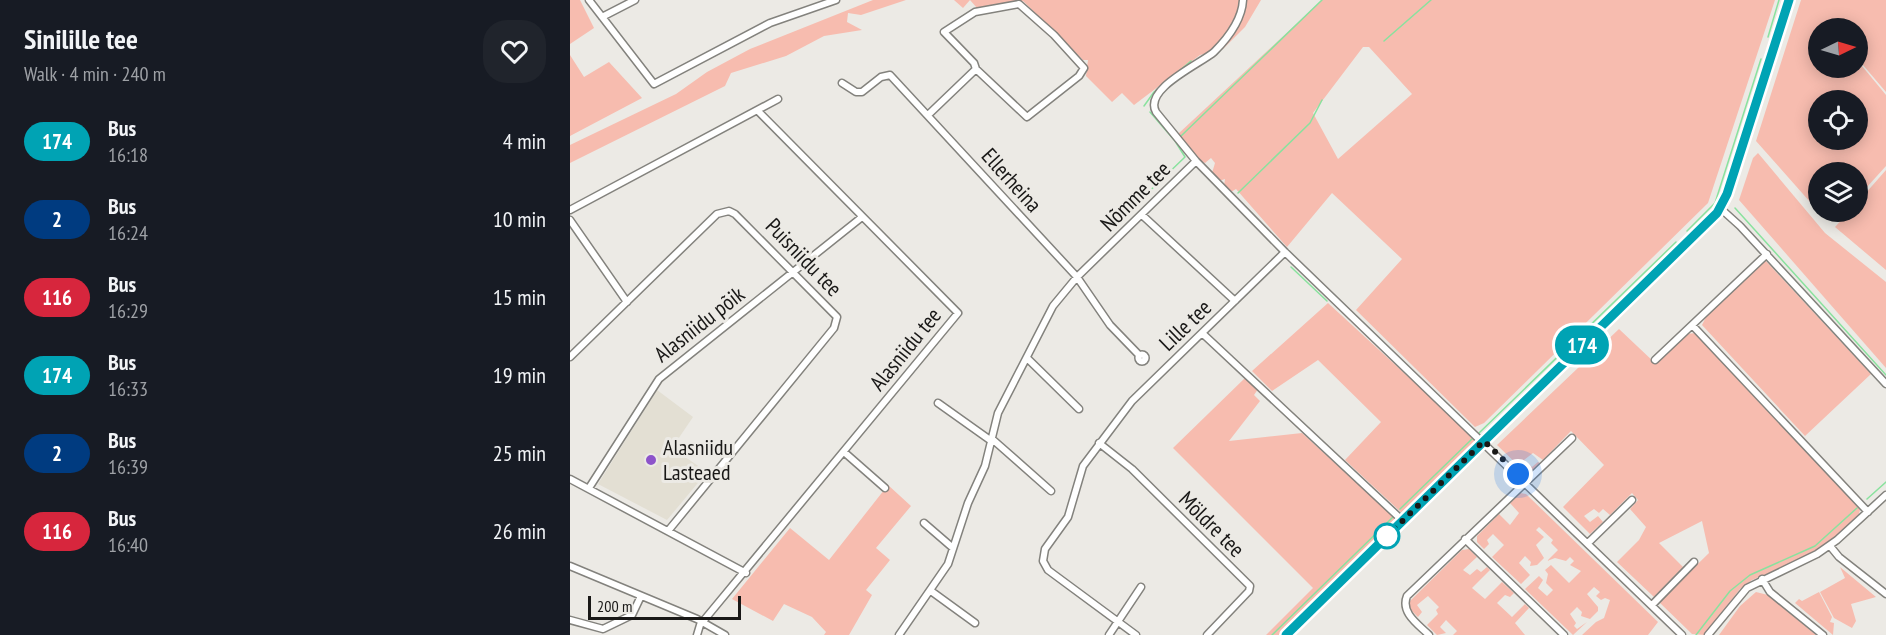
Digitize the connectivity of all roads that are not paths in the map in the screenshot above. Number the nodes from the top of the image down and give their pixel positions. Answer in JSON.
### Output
{"nodes":[{"id":1,"x":589,"y":0,"type":"edge"},
{"id":2,"x":635,"y":0,"type":"edge"},
{"id":3,"x":836,"y":0,"type":"edge"},
{"id":4,"x":1243,"y":0,"type":"edge"},
{"id":5,"x":1789,"y":0,"type":"edge"},
{"id":6,"x":602,"y":17,"type":"junction"},
{"id":7,"x":976,"y":69,"type":"junction"},
{"id":8,"x":842,"y":83,"type":"dead end"},
{"id":9,"x":778,"y":99,"type":"dead end"},
{"id":10,"x":758,"y":111,"type":"junction"},
{"id":11,"x":928,"y":115,"type":"junction"},
{"id":12,"x":1196,"y":161,"type":"junction"},
{"id":13,"x":1720,"y":208,"type":"junction"},
{"id":14,"x":570,"y":210,"type":"edge"},
{"id":15,"x":1142,"y":215,"type":"junction"},
{"id":16,"x":862,"y":217,"type":"junction"},
{"id":17,"x":570,"y":220,"type":"edge"},
{"id":18,"x":1285,"y":252,"type":"junction"},
{"id":19,"x":1767,"y":254,"type":"junction"},
{"id":20,"x":794,"y":272,"type":"junction"},
{"id":21,"x":1077,"y":277,"type":"junction"},
{"id":22,"x":627,"y":302,"type":"junction"},
{"id":23,"x":1235,"y":302,"type":"junction"},
{"id":24,"x":1692,"y":325,"type":"junction"},
{"id":25,"x":1202,"y":333,"type":"junction"},
{"id":26,"x":1139,"y":355,"type":"dead end"},
{"id":27,"x":570,"y":357,"type":"edge"},
{"id":28,"x":1027,"y":358,"type":"junction"},
{"id":29,"x":1655,"y":360,"type":"dead end"},
{"id":30,"x":1886,"y":384,"type":"edge"},
{"id":31,"x":938,"y":403,"type":"dead end"},
{"id":32,"x":1079,"y":409,"type":"dead end"},
{"id":33,"x":1572,"y":438,"type":"dead end"},
{"id":34,"x":990,"y":439,"type":"junction"},
{"id":35,"x":1484,"y":441,"type":"junction"},
{"id":36,"x":1099,"y":443,"type":"junction"},
{"id":37,"x":844,"y":452,"type":"junction"},
{"id":38,"x":570,"y":479,"type":"edge"},
{"id":39,"x":1526,"y":482,"type":"junction"},
{"id":40,"x":589,"y":488,"type":"junction"},
{"id":41,"x":885,"y":488,"type":"dead end"},
{"id":42,"x":1051,"y":491,"type":"dead end"},
{"id":43,"x":1886,"y":495,"type":"edge"},
{"id":44,"x":1632,"y":500,"type":"dead end"},
{"id":45,"x":1868,"y":512,"type":"junction"},
{"id":46,"x":1403,"y":520,"type":"junction"},
{"id":47,"x":924,"y":523,"type":"dead end"},
{"id":48,"x":668,"y":531,"type":"junction"},
{"id":49,"x":1466,"y":539,"type":"junction"},
{"id":50,"x":1588,"y":543,"type":"junction"},
{"id":51,"x":1830,"y":546,"type":"junction"},
{"id":52,"x":953,"y":548,"type":"junction"},
{"id":53,"x":1694,"y":562,"type":"dead end"},
{"id":54,"x":570,"y":566,"type":"edge"},
{"id":55,"x":746,"y":573,"type":"junction"},
{"id":56,"x":1762,"y":579,"type":"junction"},
{"id":57,"x":1142,"y":587,"type":"dead end"},
{"id":58,"x":931,"y":591,"type":"junction"},
{"id":59,"x":1886,"y":594,"type":"edge"},
{"id":60,"x":641,"y":596,"type":"junction"},
{"id":61,"x":1652,"y":605,"type":"junction"},
{"id":62,"x":570,"y":620,"type":"edge"},
{"id":63,"x":704,"y":622,"type":"junction"},
{"id":64,"x":1118,"y":622,"type":"junction"},
{"id":65,"x":975,"y":623,"type":"dead end"},
{"id":66,"x":1290,"y":634,"type":"edge"},
{"id":67,"x":697,"y":635,"type":"edge"},
{"id":68,"x":725,"y":635,"type":"edge"},
{"id":69,"x":898,"y":635,"type":"edge"},
{"id":70,"x":1109,"y":635,"type":"edge"},
{"id":71,"x":1136,"y":635,"type":"edge"},
{"id":72,"x":1207,"y":635,"type":"edge"},
{"id":73,"x":1429,"y":635,"type":"edge"},
{"id":74,"x":1564,"y":635,"type":"edge"},
{"id":75,"x":1682,"y":635,"type":"edge"},
{"id":76,"x":1708,"y":635,"type":"edge"},
{"id":77,"x":1823,"y":635,"type":"edge"}],
"edges":[{"from":1,"to":6,"type":"street"},
{"from":2,"to":6,"type":"street"},
{"from":3,"to":6,"type":"street"},
{"from":4,"to":12,"type":"street","name":"Nõmme tee"},
{"from":5,"to":13,"type":"street"},
{"from":7,"to":7,"type":"street"},
{"from":7,"to":11,"type":"street"},
{"from":8,"to":11,"type":"street","name":"Ellerheina"},
{"from":9,"to":10,"type":"street"},
{"from":10,"to":14,"type":"street"},
{"from":10,"to":16,"type":"street","name":"Alasniidu tee"},
{"from":11,"to":21,"type":"street","name":"Ellerheina"},
{"from":12,"to":15,"type":"street","name":"Nõmme tee"},
{"from":12,"to":18,"type":"street"},
{"from":13,"to":19,"type":"street"},
{"from":13,"to":35,"type":"street"},
{"from":15,"to":21,"type":"street","name":"Nõmme tee"},
{"from":15,"to":23,"type":"street"},
{"from":16,"to":20,"type":"street","name":"Alasniidu põik"},
{"from":16,"to":37,"type":"street","name":"Alasniidu tee"},
{"from":17,"to":22,"type":"street"},
{"from":18,"to":23,"type":"street","name":"Lille tee"},
{"from":18,"to":35,"type":"street"},
{"from":19,"to":24,"type":"street"},
{"from":19,"to":30,"type":"street"},
{"from":20,"to":22,"type":"street","name":"Puisniidu tee"},
{"from":20,"to":40,"type":"street","name":"Alasniidu põik"},
{"from":20,"to":48,"type":"street","name":"Puisniidu tee"},
{"from":21,"to":26,"type":"street","name":"Ellerheina"},
{"from":21,"to":28,"type":"street","name":"Nõmme tee"},
{"from":22,"to":27,"type":"street","name":"Puisniidu tee"},
{"from":23,"to":25,"type":"street","name":"Lille tee"},
{"from":24,"to":29,"type":"street"},
{"from":24,"to":45,"type":"street"},
{"from":25,"to":36,"type":"street","name":"Lille tee"},
{"from":25,"to":46,"type":"street"},
{"from":28,"to":32,"type":"street"},
{"from":28,"to":34,"type":"street","name":"Nõmme tee"},
{"from":31,"to":34,"type":"street"},
{"from":33,"to":39,"type":"street"},
{"from":34,"to":42,"type":"street"},
{"from":34,"to":52,"type":"street","name":"Nõmme tee"},
{"from":35,"to":39,"type":"street"},
{"from":35,"to":46,"type":"street"},
{"from":36,"to":64,"type":"street","name":"Lille tee"},
{"from":36,"to":72,"type":"street","name":"Möldre tee"},
{"from":37,"to":41,"type":"street"},
{"from":37,"to":55,"type":"street","name":"Alasniidu tee"},
{"from":38,"to":40,"type":"street"},
{"from":39,"to":49,"type":"street"},
{"from":39,"to":50,"type":"street"},
{"from":40,"to":48,"type":"street"},
{"from":43,"to":45,"type":"street"},
{"from":44,"to":50,"type":"street"},
{"from":45,"to":51,"type":"street"},
{"from":46,"to":66,"type":"street"},
{"from":47,"to":52,"type":"street"},
{"from":48,"to":55,"type":"street"},
{"from":49,"to":73,"type":"street"},
{"from":49,"to":74,"type":"street"},
{"from":50,"to":61,"type":"street"},
{"from":51,"to":56,"type":"street"},
{"from":51,"to":59,"type":"street"},
{"from":52,"to":58,"type":"street","name":"Nõmme tee"},
{"from":53,"to":61,"type":"street"},
{"from":54,"to":60,"type":"street"},
{"from":55,"to":63,"type":"street","name":"Alasniidu tee"},
{"from":56,"to":76,"type":"street"},
{"from":56,"to":77,"type":"street"},
{"from":57,"to":64,"type":"street"},
{"from":58,"to":65,"type":"street"},
{"from":58,"to":69,"type":"street","name":"Nõmme tee"},
{"from":60,"to":62,"type":"street"},
{"from":60,"to":63,"type":"street"},
{"from":61,"to":75,"type":"street"},
{"from":63,"to":67,"type":"street","name":"Alasniidu tee"},
{"from":63,"to":68,"type":"street"},
{"from":64,"to":70,"type":"street"},
{"from":64,"to":71,"type":"street","name":"Lille tee"}]}
